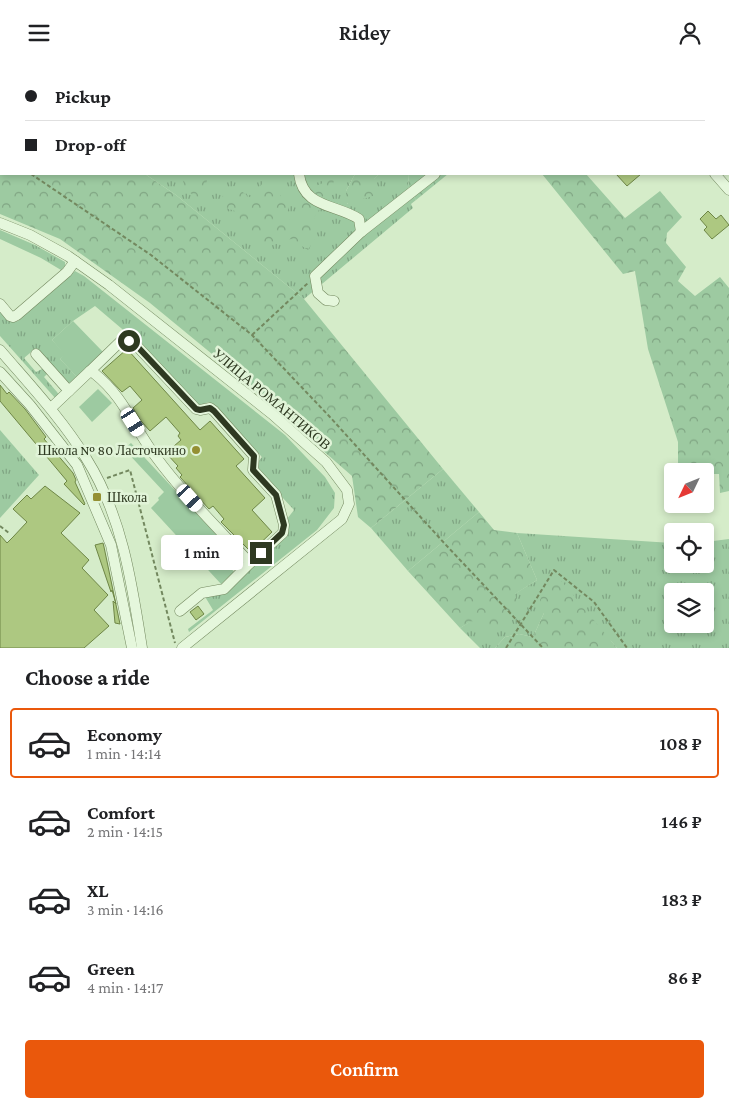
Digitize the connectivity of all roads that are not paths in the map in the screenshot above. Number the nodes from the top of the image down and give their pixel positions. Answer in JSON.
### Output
{"nodes":[{"id":1,"x":300,"y":175,"type":"edge"},
{"id":2,"x":434,"y":175,"type":"edge"},
{"id":3,"x":716,"y":175,"type":"edge"},
{"id":4,"x":729,"y":191,"type":"edge"},
{"id":5,"x":0,"y":223,"type":"edge"},
{"id":6,"x":361,"y":232,"type":"junction"},
{"id":7,"x":75,"y":261,"type":"junction"},
{"id":8,"x":334,"y":301,"type":"dead end"},
{"id":9,"x":0,"y":304,"type":"edge"},
{"id":10,"x":0,"y":350,"type":"edge"},
{"id":11,"x":36,"y":354,"type":"dead end"},
{"id":12,"x":90,"y":371,"type":"junction"},
{"id":13,"x":0,"y":372,"type":"edge"},
{"id":14,"x":69,"y":391,"type":"junction"},
{"id":15,"x":51,"y":408,"type":"junction"},
{"id":16,"x":250,"y":563,"type":"junction"},
{"id":17,"x":180,"y":611,"type":"dead end"},
{"id":18,"x":178,"y":647,"type":"edge"},
{"id":19,"x":132,"y":648,"type":"edge"},
{"id":20,"x":142,"y":648,"type":"edge"}],
"edges":[{"from":1,"to":6,"type":"street"},
{"from":2,"to":6,"type":"street"},
{"from":3,"to":4,"type":"street"},
{"from":5,"to":7,"type":"street","name":"УЛИЦА РОМАНТИКОВ"},
{"from":6,"to":8,"type":"street"},
{"from":7,"to":9,"type":"street"},
{"from":7,"to":18,"type":"street","name":"УЛИЦА РОМАНТИКОВ"},
{"from":10,"to":15,"type":"street"},
{"from":11,"to":14,"type":"street"},
{"from":12,"to":14,"type":"street"},
{"from":12,"to":16,"type":"street"},
{"from":12,"to":16,"type":"street"},
{"from":13,"to":19,"type":"street"},
{"from":14,"to":15,"type":"street"},
{"from":15,"to":20,"type":"street"},
{"from":16,"to":17,"type":"street"}]}
